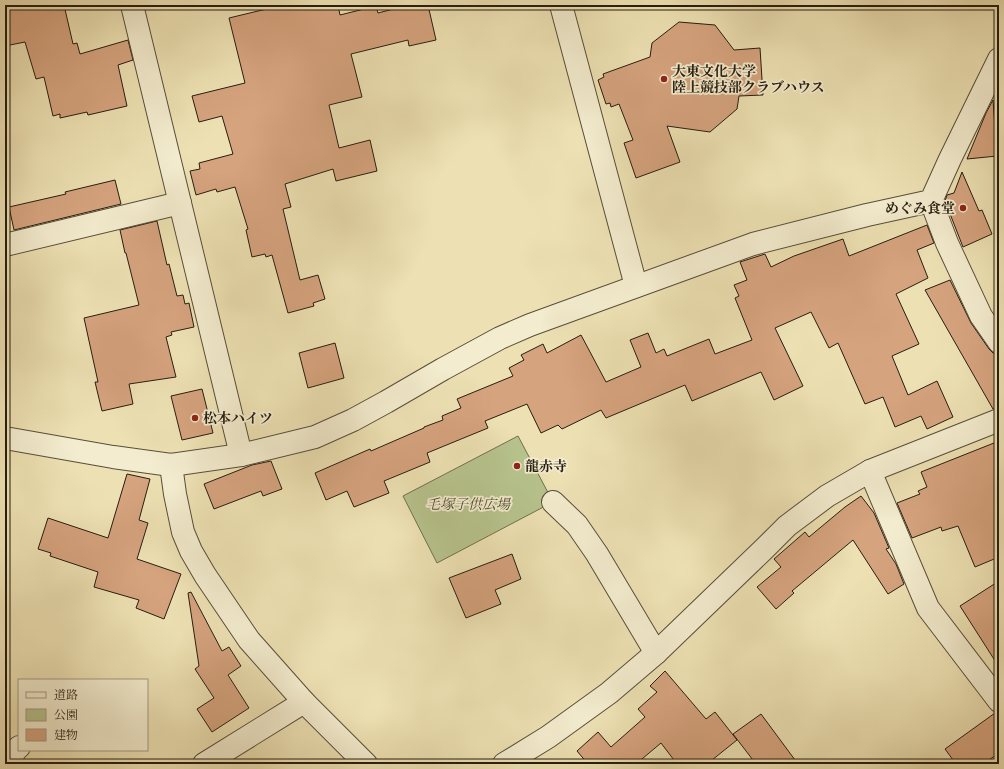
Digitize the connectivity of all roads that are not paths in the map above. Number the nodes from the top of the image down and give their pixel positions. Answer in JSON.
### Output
{"nodes":[{"id":1,"x":132,"y":5,"type":"edge"},
{"id":2,"x":561,"y":5,"type":"edge"},
{"id":3,"x":999,"y":59,"type":"edge"},
{"id":4,"x":931,"y":201,"type":"junction"},
{"id":5,"x":180,"y":203,"type":"junction"},
{"id":6,"x":5,"y":245,"type":"edge"},
{"id":7,"x":636,"y":286,"type":"junction"},
{"id":8,"x":999,"y":342,"type":"edge"},
{"id":9,"x":999,"y":420,"type":"edge"},
{"id":10,"x":5,"y":438,"type":"edge"},
{"id":11,"x":241,"y":455,"type":"junction"},
{"id":12,"x":171,"y":465,"type":"junction"},
{"id":13,"x":870,"y":471,"type":"junction"},
{"id":14,"x":553,"y":502,"type":"dead end"},
{"id":15,"x":656,"y":653,"type":"junction"},
{"id":16,"x":999,"y":701,"type":"edge"},
{"id":17,"x":304,"y":702,"type":"junction"},
{"id":18,"x":204,"y":764,"type":"edge"},
{"id":19,"x":366,"y":764,"type":"edge"},
{"id":20,"x":504,"y":764,"type":"edge"}],
"edges":[{"from":1,"to":5,"type":"street"},
{"from":2,"to":7,"type":"street"},
{"from":3,"to":4,"type":"street"},
{"from":4,"to":7,"type":"street"},
{"from":4,"to":8,"type":"street"},
{"from":5,"to":6,"type":"street"},
{"from":5,"to":11,"type":"street"},
{"from":7,"to":11,"type":"street"},
{"from":9,"to":13,"type":"street"},
{"from":10,"to":12,"type":"street"},
{"from":11,"to":12,"type":"street"},
{"from":12,"to":17,"type":"street"},
{"from":13,"to":15,"type":"street"},
{"from":13,"to":16,"type":"street"},
{"from":14,"to":15,"type":"street"},
{"from":15,"to":20,"type":"street"},
{"from":17,"to":18,"type":"street"},
{"from":17,"to":19,"type":"street"}]}
